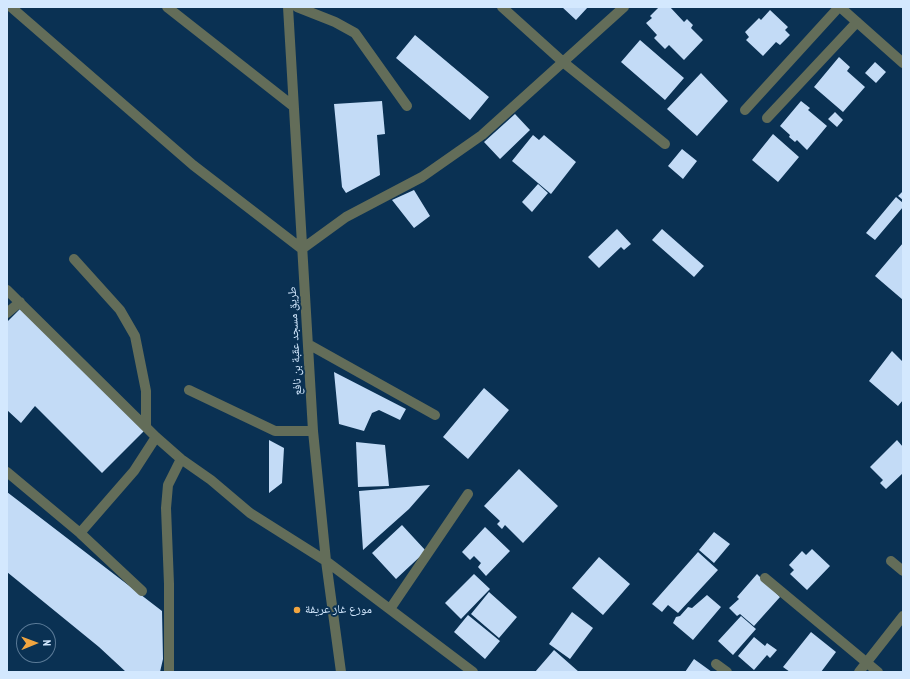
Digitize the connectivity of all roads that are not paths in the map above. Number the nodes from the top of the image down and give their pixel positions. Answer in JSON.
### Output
{"nodes":[{"id":1,"x":11,"y":7,"type":"edge"},
{"id":2,"x":167,"y":7,"type":"edge"},
{"id":3,"x":288,"y":7,"type":"edge"},
{"id":4,"x":297,"y":7,"type":"edge"},
{"id":5,"x":502,"y":7,"type":"edge"},
{"id":6,"x":624,"y":7,"type":"edge"},
{"id":7,"x":839,"y":7,"type":"edge"},
{"id":8,"x":857,"y":22,"type":"junction"},
{"id":9,"x":563,"y":62,"type":"junction"},
{"id":10,"x":903,"y":63,"type":"edge"},
{"id":11,"x":293,"y":106,"type":"junction"},
{"id":12,"x":408,"y":106,"type":"dead end"},
{"id":13,"x":746,"y":110,"type":"dead end"},
{"id":14,"x":767,"y":118,"type":"dead end"},
{"id":15,"x":665,"y":144,"type":"dead end"},
{"id":16,"x":302,"y":249,"type":"junction"},
{"id":17,"x":74,"y":259,"type":"dead end"},
{"id":18,"x":7,"y":290,"type":"edge"},
{"id":19,"x":20,"y":302,"type":"junction"},
{"id":20,"x":7,"y":313,"type":"edge"},
{"id":21,"x":308,"y":344,"type":"junction"},
{"id":22,"x":189,"y":390,"type":"dead end"},
{"id":23,"x":435,"y":415,"type":"dead end"},
{"id":24,"x":146,"y":427,"type":"junction"},
{"id":25,"x":313,"y":431,"type":"junction"},
{"id":26,"x":156,"y":437,"type":"junction"},
{"id":27,"x":181,"y":459,"type":"junction"},
{"id":28,"x":7,"y":472,"type":"edge"},
{"id":29,"x":468,"y":494,"type":"dead end"},
{"id":30,"x":80,"y":533,"type":"junction"},
{"id":31,"x":326,"y":561,"type":"junction"},
{"id":32,"x":891,"y":561,"type":"dead end"},
{"id":33,"x":903,"y":572,"type":"edge"},
{"id":34,"x":765,"y":578,"type":"dead end"},
{"id":35,"x":142,"y":591,"type":"dead end"},
{"id":36,"x":390,"y":610,"type":"junction"},
{"id":37,"x":903,"y":616,"type":"edge"},
{"id":38,"x":866,"y":663,"type":"junction"},
{"id":39,"x":716,"y":664,"type":"dead end"},
{"id":40,"x":169,"y":672,"type":"edge"},
{"id":41,"x":342,"y":672,"type":"edge"},
{"id":42,"x":473,"y":672,"type":"edge"},
{"id":43,"x":727,"y":672,"type":"edge"},
{"id":44,"x":859,"y":672,"type":"edge"},
{"id":45,"x":878,"y":672,"type":"edge"}],
"edges":[{"from":1,"to":16,"type":"street"},
{"from":2,"to":11,"type":"street"},
{"from":3,"to":11,"type":"street","name":"طريق مسجد عقبة بن نافع"},
{"from":4,"to":12,"type":"street"},
{"from":5,"to":9,"type":"street"},
{"from":6,"to":9,"type":"street"},
{"from":7,"to":8,"type":"street"},
{"from":7,"to":13,"type":"street"},
{"from":8,"to":10,"type":"street"},
{"from":8,"to":14,"type":"street"},
{"from":9,"to":15,"type":"street"},
{"from":9,"to":16,"type":"street"},
{"from":11,"to":16,"type":"street","name":"طريق مسجد عقبة بن نافع"},
{"from":16,"to":21,"type":"street","name":"طريق مسجد عقبة بن نافع"},
{"from":17,"to":24,"type":"street"},
{"from":18,"to":19,"type":"street"},
{"from":19,"to":20,"type":"street"},
{"from":19,"to":24,"type":"street"},
{"from":21,"to":23,"type":"street"},
{"from":21,"to":25,"type":"street","name":"طريق مسجد عقبة بن نافع"},
{"from":22,"to":25,"type":"street"},
{"from":24,"to":26,"type":"street"},
{"from":25,"to":31,"type":"street","name":"طريق مسجد عقبة بن نافع"},
{"from":26,"to":27,"type":"street"},
{"from":26,"to":30,"type":"street"},
{"from":27,"to":31,"type":"street"},
{"from":27,"to":40,"type":"street"},
{"from":28,"to":30,"type":"street"},
{"from":29,"to":36,"type":"street"},
{"from":30,"to":35,"type":"street"},
{"from":31,"to":36,"type":"street"},
{"from":31,"to":41,"type":"street","name":"طريق مسجد عقبة بن نافع"},
{"from":32,"to":33,"type":"street"},
{"from":34,"to":38,"type":"street"},
{"from":36,"to":42,"type":"street"},
{"from":37,"to":38,"type":"street"},
{"from":38,"to":44,"type":"street"},
{"from":38,"to":45,"type":"street"},
{"from":39,"to":43,"type":"street"}]}
